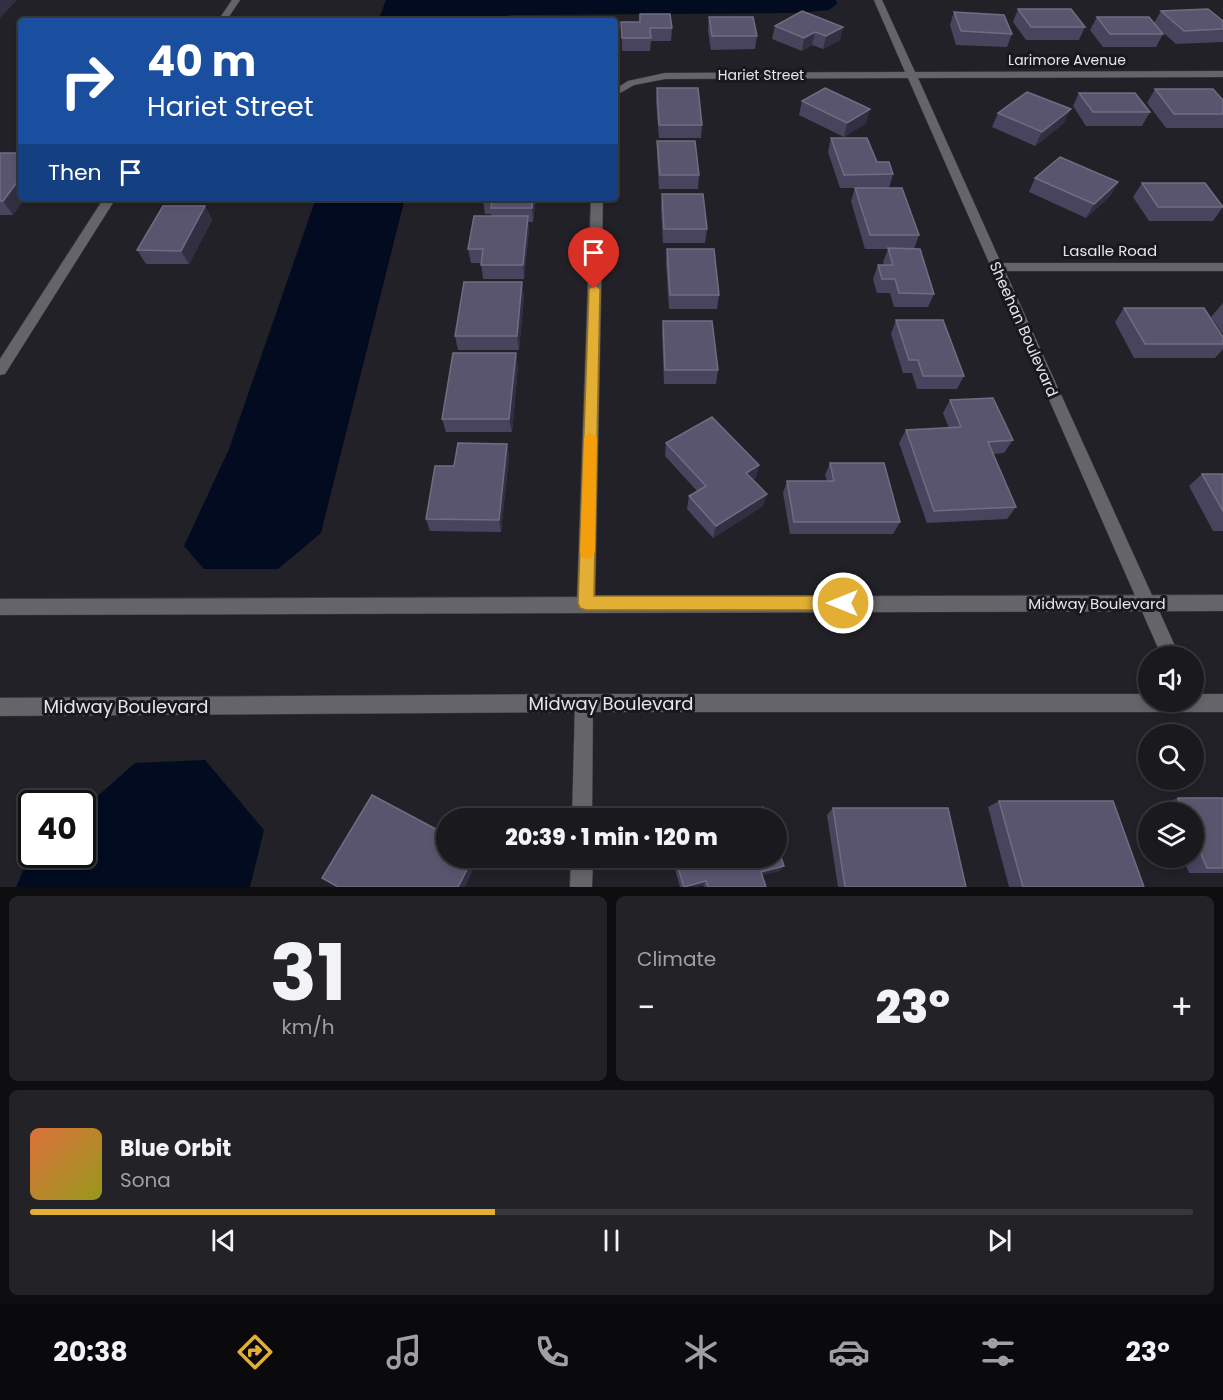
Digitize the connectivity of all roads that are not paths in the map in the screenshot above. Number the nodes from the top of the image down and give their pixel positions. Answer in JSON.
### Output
{"nodes":[{"id":1,"x":236,"y":0,"type":"edge"},
{"id":2,"x":878,"y":0,"type":"edge"},
{"id":3,"x":224,"y":18,"type":"edge"},
{"id":4,"x":911,"y":74,"type":"junction"},
{"id":5,"x":1223,"y":74,"type":"edge"},
{"id":6,"x":618,"y":91,"type":"edge"},
{"id":7,"x":108,"y":201,"type":"edge"},
{"id":8,"x":597,"y":201,"type":"edge"},
{"id":9,"x":996,"y":267,"type":"junction"},
{"id":10,"x":1223,"y":267,"type":"edge"},
{"id":11,"x":0,"y":370,"type":"edge"},
{"id":12,"x":586,"y":603,"type":"junction"},
{"id":13,"x":1146,"y":603,"type":"junction"},
{"id":14,"x":1223,"y":603,"type":"edge"},
{"id":15,"x":0,"y":606,"type":"edge"},
{"id":16,"x":1166,"y":646,"type":"edge"},
{"id":17,"x":584,"y":703,"type":"junction"},
{"id":18,"x":1138,"y":703,"type":"edge"},
{"id":19,"x":1204,"y":703,"type":"edge"},
{"id":20,"x":1223,"y":703,"type":"edge"},
{"id":21,"x":0,"y":707,"type":"edge"},
{"id":22,"x":582,"y":808,"type":"edge"},
{"id":23,"x":582,"y":868,"type":"edge"},
{"id":24,"x":581,"y":887,"type":"edge"}],
"edges":[{"from":1,"to":3,"type":"street"},
{"from":2,"to":4,"type":"street","name":"Sheehan Boulevard"},
{"from":4,"to":5,"type":"street","name":"Larimore Avenue"},
{"from":4,"to":6,"type":"street","name":"Hariet Street"},
{"from":4,"to":9,"type":"street","name":"Sheehan Boulevard"},
{"from":7,"to":11,"type":"street"},
{"from":8,"to":12,"type":"street"},
{"from":9,"to":10,"type":"street","name":"Lasalle Road"},
{"from":9,"to":13,"type":"street","name":"Sheehan Boulevard"},
{"from":12,"to":13,"type":"street","name":"Midway Boulevard"},
{"from":12,"to":15,"type":"street","name":"Midway Boulevard"},
{"from":13,"to":14,"type":"street","name":"Midway Boulevard"},
{"from":13,"to":16,"type":"street","name":"Sheehan Boulevard"},
{"from":17,"to":18,"type":"street","name":"Midway Boulevard"},
{"from":17,"to":21,"type":"street","name":"Midway Boulevard"},
{"from":17,"to":22,"type":"street"},
{"from":19,"to":20,"type":"street","name":"Midway Boulevard"},
{"from":23,"to":24,"type":"street"}]}
